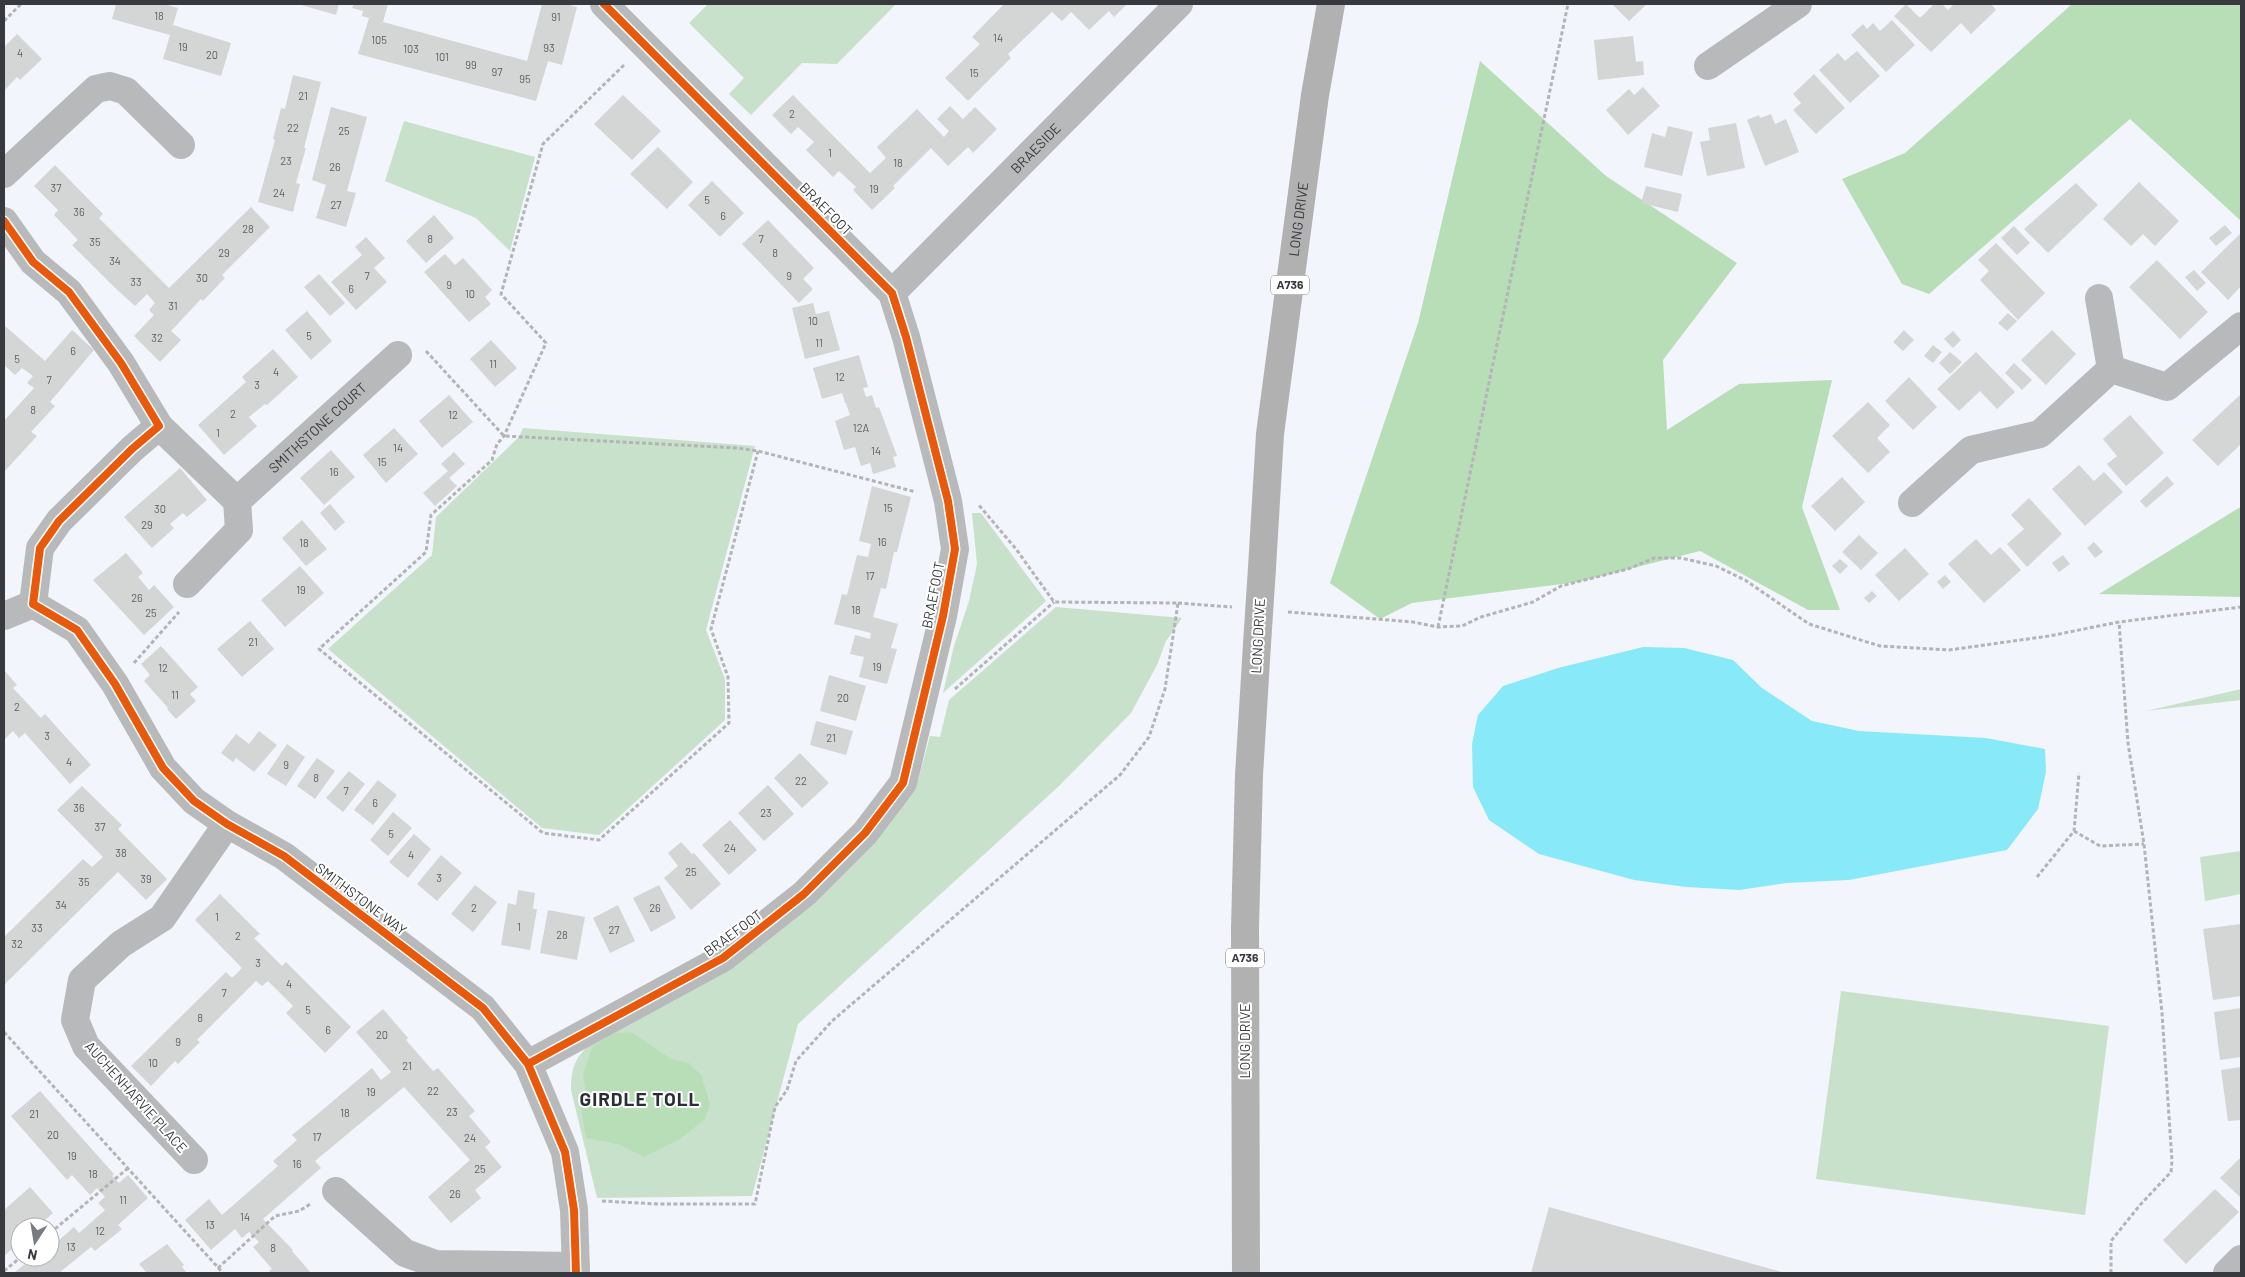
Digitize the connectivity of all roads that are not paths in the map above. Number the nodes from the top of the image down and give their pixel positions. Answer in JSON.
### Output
{"nodes":[{"id":1,"x":604,"y":4,"type":"edge"},
{"id":2,"x":1179,"y":4,"type":"edge"},
{"id":3,"x":1331,"y":4,"type":"edge"},
{"id":4,"x":1798,"y":4,"type":"edge"},
{"id":5,"x":1708,"y":66,"type":"dead end"},
{"id":6,"x":180,"y":145,"type":"dead end"},
{"id":7,"x":4,"y":174,"type":"edge"},
{"id":8,"x":4,"y":221,"type":"edge"},
{"id":9,"x":892,"y":293,"type":"junction"},
{"id":10,"x":2099,"y":298,"type":"dead end"},
{"id":11,"x":2241,"y":326,"type":"edge"},
{"id":12,"x":398,"y":355,"type":"road end"},
{"id":13,"x":2111,"y":369,"type":"junction"},
{"id":14,"x":159,"y":426,"type":"junction"},
{"id":15,"x":237,"y":501,"type":"junction"},
{"id":16,"x":1912,"y":503,"type":"dead end"},
{"id":17,"x":187,"y":584,"type":"road end"},
{"id":18,"x":33,"y":604,"type":"junction"},
{"id":19,"x":4,"y":616,"type":"edge"},
{"id":20,"x":228,"y":824,"type":"junction"},
{"id":21,"x":528,"y":1064,"type":"junction"},
{"id":22,"x":194,"y":1160,"type":"dead end"},
{"id":23,"x":336,"y":1191,"type":"road end"},
{"id":24,"x":2241,"y":1259,"type":"edge"},
{"id":25,"x":576,"y":1270,"type":"edge"},
{"id":26,"x":1246,"y":1273,"type":"edge"},
{"id":27,"x":2227,"y":1273,"type":"edge"}],
"edges":[{"from":1,"to":9,"type":"street","name":"BRAEFOOT"},
{"from":2,"to":9,"type":"street","name":"BRAESIDE"},
{"from":3,"to":26,"type":"main road","name":"LONG DRIVE","number":"A736","bridge":true},
{"from":4,"to":5,"type":"street"},
{"from":6,"to":7,"type":"street"},
{"from":8,"to":14,"type":"street"},
{"from":9,"to":21,"type":"street","name":"BRAEFOOT"},
{"from":10,"to":13,"type":"street"},
{"from":11,"to":13,"type":"street"},
{"from":12,"to":15,"type":"street","name":"SMITHSTONE COURT"},
{"from":13,"to":16,"type":"street"},
{"from":14,"to":15,"type":"street"},
{"from":14,"to":18,"type":"street"},
{"from":15,"to":17,"type":"street"},
{"from":18,"to":19,"type":"street"},
{"from":18,"to":20,"type":"street","name":"SMITHSTONE WAY"},
{"from":20,"to":21,"type":"street","name":"SMITHSTONE WAY"},
{"from":20,"to":22,"type":"street","name":"AUCHENHARVIE PLACE"},
{"from":21,"to":25,"type":"street","name":"SMITHSTONE WAY"},
{"from":23,"to":25,"type":"street"},
{"from":24,"to":27,"type":"street"}]}
